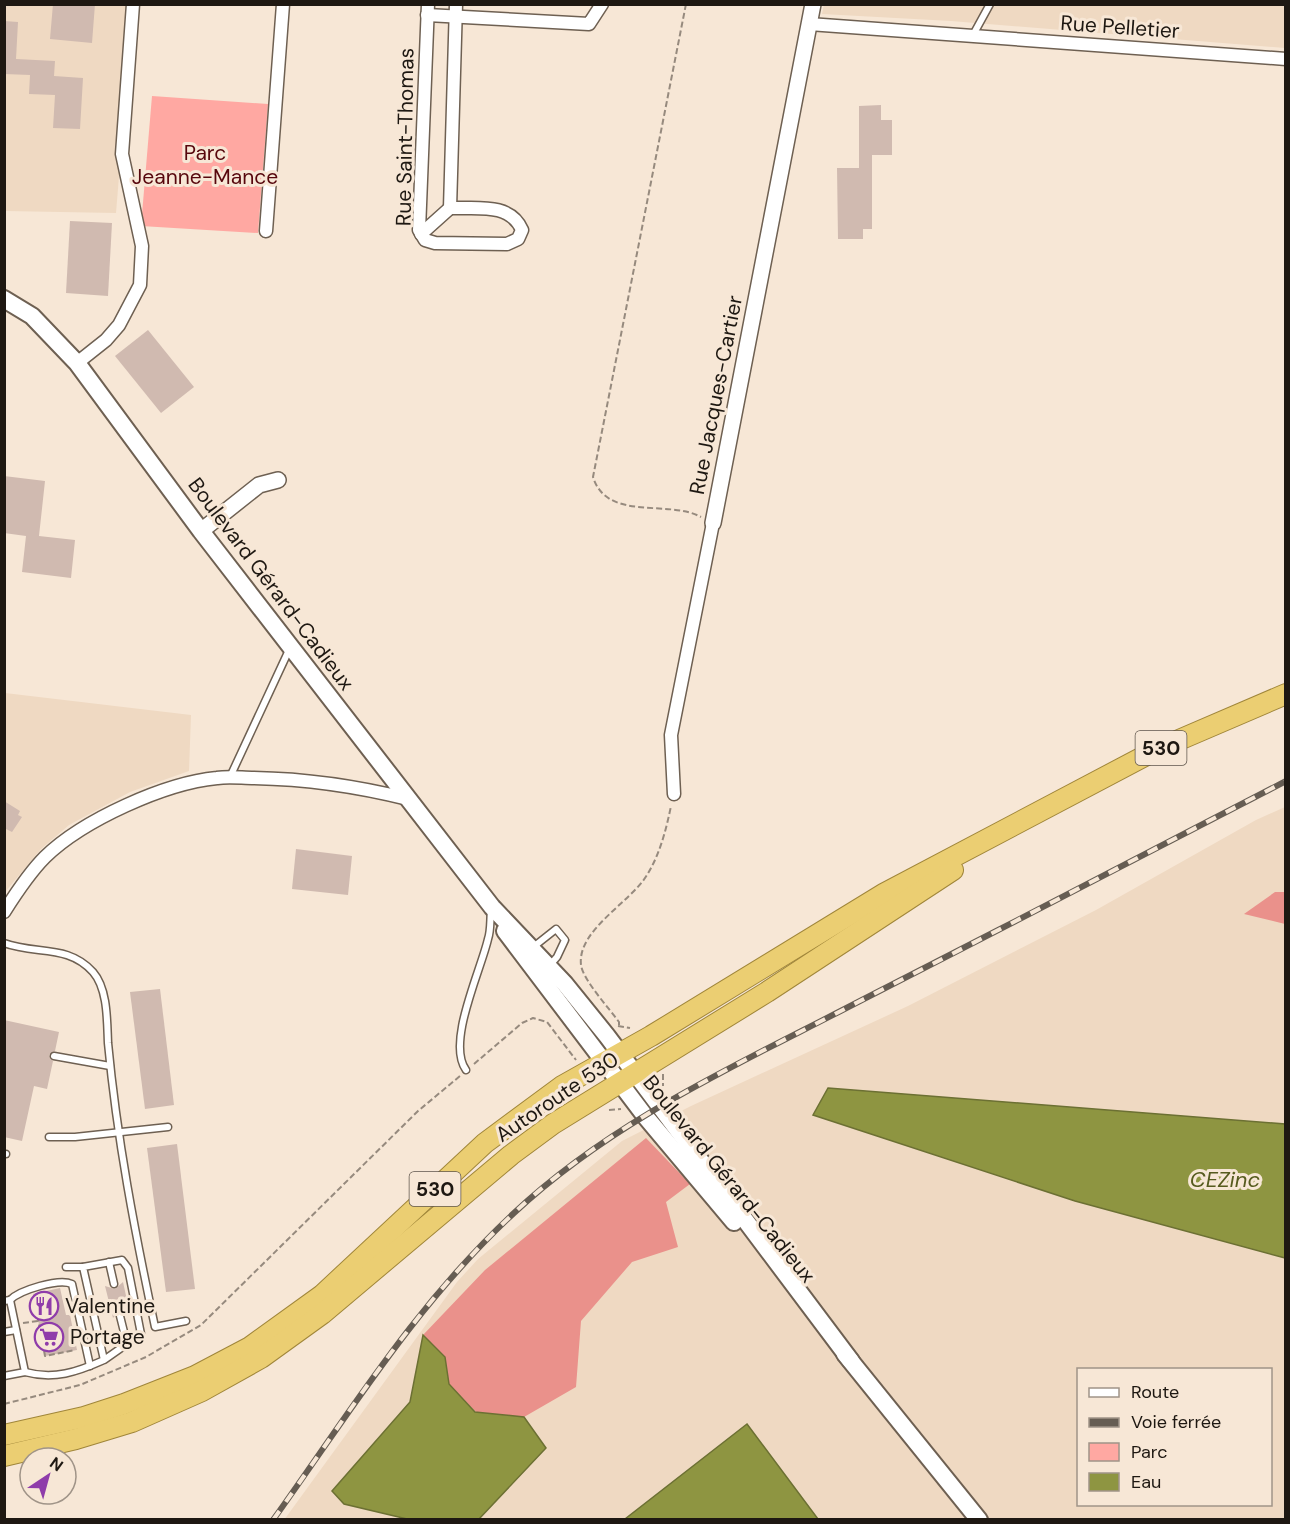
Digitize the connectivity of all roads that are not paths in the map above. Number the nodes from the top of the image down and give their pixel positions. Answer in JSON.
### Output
{"nodes":[{"id":1,"x":133,"y":4,"type":"edge"},
{"id":2,"x":283,"y":4,"type":"edge"},
{"id":3,"x":602,"y":4,"type":"edge"},
{"id":4,"x":813,"y":4,"type":"edge"},
{"id":5,"x":990,"y":4,"type":"edge"},
{"id":6,"x":428,"y":10,"type":"edge"},
{"id":7,"x":455,"y":11,"type":"edge"},
{"id":8,"x":809,"y":24,"type":"junction"},
{"id":9,"x":972,"y":36,"type":"junction"},
{"id":10,"x":1286,"y":59,"type":"edge"},
{"id":11,"x":450,"y":208,"type":"junction"},
{"id":12,"x":266,"y":231,"type":"dead end"},
{"id":13,"x":422,"y":234,"type":"junction"},
{"id":14,"x":4,"y":298,"type":"edge"},
{"id":15,"x":77,"y":363,"type":"junction"},
{"id":16,"x":278,"y":480,"type":"dead end"},
{"id":17,"x":713,"y":523,"type":"joint"},
{"id":18,"x":201,"y":531,"type":"junction"},
{"id":19,"x":290,"y":647,"type":"junction"},
{"id":20,"x":1286,"y":694,"type":"edge"},
{"id":21,"x":230,"y":778,"type":"junction"},
{"id":22,"x":674,"y":794,"type":"dead end"},
{"id":23,"x":408,"y":799,"type":"junction"},
{"id":24,"x":1040,"y":811,"type":"junction"},
{"id":25,"x":492,"y":907,"type":"junction"},
{"id":26,"x":4,"y":912,"type":"edge"},
{"id":27,"x":4,"y":943,"type":"edge"},
{"id":28,"x":532,"y":948,"type":"junction"},
{"id":29,"x":549,"y":966,"type":"junction"},
{"id":30,"x":54,"y":1056,"type":"dead end"},
{"id":31,"x":612,"y":1057,"type":"junction"},
{"id":32,"x":110,"y":1066,"type":"junction"},
{"id":33,"x":466,"y":1070,"type":"road end"},
{"id":34,"x":628,"y":1078,"type":"junction"},
{"id":35,"x":168,"y":1127,"type":"dead end"},
{"id":36,"x":118,"y":1134,"type":"junction"},
{"id":37,"x":49,"y":1137,"type":"dead end"},
{"id":38,"x":110,"y":1262,"type":"junction"},
{"id":39,"x":66,"y":1267,"type":"dead end"},
{"id":40,"x":83,"y":1267,"type":"junction"},
{"id":41,"x":114,"y":1284,"type":"dead end"},
{"id":42,"x":7,"y":1300,"type":"edge"},
{"id":43,"x":120,"y":1316,"type":"dead end"},
{"id":44,"x":186,"y":1321,"type":"dead end"},
{"id":45,"x":16,"y":1327,"type":"junction"},
{"id":46,"x":4,"y":1332,"type":"edge"},
{"id":47,"x":127,"y":1344,"type":"junction"},
{"id":48,"x":104,"y":1360,"type":"junction"},
{"id":49,"x":90,"y":1366,"type":"junction"},
{"id":50,"x":25,"y":1372,"type":"junction"},
{"id":51,"x":4,"y":1376,"type":"edge"},
{"id":52,"x":4,"y":1435,"type":"edge"},
{"id":53,"x":9,"y":1459,"type":"edge"},
{"id":54,"x":979,"y":1520,"type":"edge"}],
"edges":[{"from":1,"to":15,"type":"street"},
{"from":2,"to":12,"type":"street"},
{"from":3,"to":7,"type":"street"},
{"from":4,"to":8,"type":"street","name":"Rue Jacques-Cartier"},
{"from":5,"to":9,"type":"lane"},
{"from":6,"to":7,"type":"street"},
{"from":6,"to":13,"type":"street","name":"Rue Saint-Thomas"},
{"from":7,"to":11,"type":"street"},
{"from":8,"to":9,"type":"street","name":"Rue Pelletier"},
{"from":8,"to":17,"type":"street","name":"Rue Jacques-Cartier"},
{"from":9,"to":10,"type":"street","name":"Rue Pelletier"},
{"from":11,"to":13,"type":"street"},
{"from":11,"to":13,"type":"street","name":"Rue Saint-Thomas"},
{"from":14,"to":15,"type":"main road","name":"Boulevard Gérard-Cadieux"},
{"from":15,"to":18,"type":"main road","name":"Boulevard Gérard-Cadieux"},
{"from":16,"to":18,"type":"street"},
{"from":17,"to":22,"type":"street","name":"Rue Jacques-Cartier"},
{"from":18,"to":19,"type":"main road","name":"Boulevard Gérard-Cadieux"},
{"from":19,"to":21,"type":"lane"},
{"from":19,"to":23,"type":"main road","name":"Boulevard Gérard-Cadieux"},
{"from":20,"to":24,"type":"highway","name":"Autoroute 530","number":"530"},
{"from":21,"to":23,"type":"street"},
{"from":21,"to":26,"type":"street"},
{"from":23,"to":25,"type":"main road","name":"Boulevard Gérard-Cadieux"},
{"from":24,"to":31,"type":"highway","name":"Autoroute 530","number":"530"},
{"from":24,"to":34,"type":"highway","name":"Autoroute 530","number":"530"},
{"from":25,"to":28,"type":"main road","name":"Boulevard Gérard-Cadieux"},
{"from":25,"to":31,"type":"main road","name":"Boulevard Gérard-Cadieux"},
{"from":25,"to":33,"type":"lane"},
{"from":27,"to":32,"type":"lane"},
{"from":28,"to":29,"type":"main road","name":"Boulevard Gérard-Cadieux"},
{"from":28,"to":29,"type":"lane"},
{"from":29,"to":31,"type":"main road","name":"Boulevard Gérard-Cadieux"},
{"from":30,"to":32,"type":"lane"},
{"from":31,"to":34,"type":"main road","name":"Boulevard Gérard-Cadieux"},
{"from":31,"to":52,"type":"highway","name":"Autoroute 530","number":"530"},
{"from":32,"to":36,"type":"lane"},
{"from":34,"to":53,"type":"highway","name":"Autoroute 530","number":"530"},
{"from":34,"to":54,"type":"main road","name":"Boulevard Gérard-Cadieux"},
{"from":35,"to":36,"type":"lane"},
{"from":36,"to":37,"type":"lane"},
{"from":36,"to":44,"type":"lane"},
{"from":38,"to":40,"type":"lane"},
{"from":38,"to":41,"type":"lane"},
{"from":38,"to":47,"type":"lane"},
{"from":39,"to":40,"type":"lane"},
{"from":40,"to":48,"type":"lane"},
{"from":42,"to":45,"type":"lane"},
{"from":42,"to":49,"type":"lane"},
{"from":43,"to":47,"type":"lane"},
{"from":45,"to":46,"type":"lane"},
{"from":45,"to":50,"type":"lane"},
{"from":47,"to":48,"type":"lane"},
{"from":48,"to":49,"type":"lane"},
{"from":49,"to":50,"type":"lane"},
{"from":50,"to":51,"type":"lane"}]}
